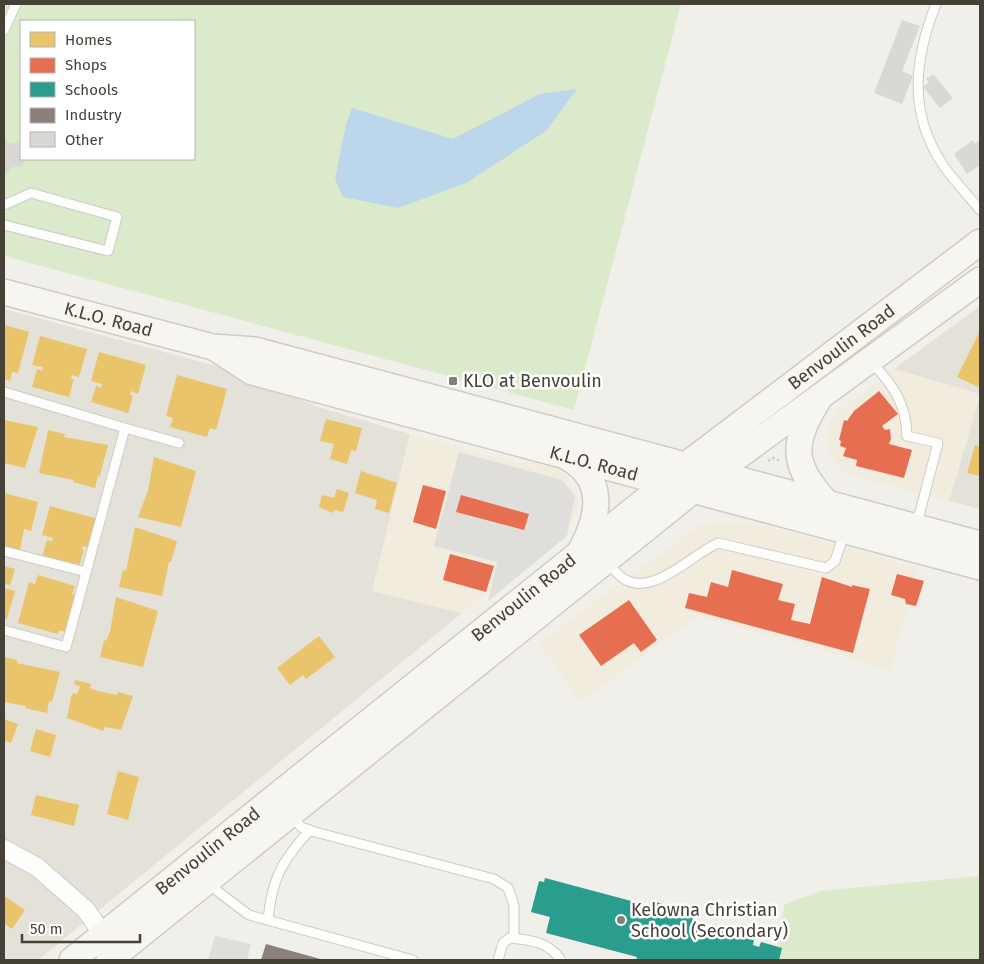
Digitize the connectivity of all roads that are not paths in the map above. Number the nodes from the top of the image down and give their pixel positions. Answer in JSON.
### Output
{"nodes":[{"id":1,"x":16,"y":4,"type":"edge"},
{"id":2,"x":936,"y":4,"type":"edge"},
{"id":3,"x":4,"y":30,"type":"edge"},
{"id":4,"x":4,"y":205,"type":"edge"},
{"id":5,"x":980,"y":210,"type":"edge"},
{"id":6,"x":4,"y":225,"type":"edge"},
{"id":7,"x":980,"y":242,"type":"edge"},
{"id":8,"x":980,"y":280,"type":"edge"},
{"id":9,"x":4,"y":292,"type":"edge"},
{"id":10,"x":213,"y":347,"type":"junction"},
{"id":11,"x":870,"y":360,"type":"junction"},
{"id":12,"x":4,"y":392,"type":"edge"},
{"id":13,"x":821,"y":396,"type":"junction"},
{"id":14,"x":125,"y":428,"type":"junction"},
{"id":15,"x":179,"y":443,"type":"dead end"},
{"id":16,"x":560,"y":454,"type":"junction"},
{"id":17,"x":686,"y":465,"type":"junction"},
{"id":18,"x":715,"y":473,"type":"junction"},
{"id":19,"x":668,"y":482,"type":"junction"},
{"id":20,"x":694,"y":489,"type":"junction"},
{"id":21,"x":827,"y":503,"type":"junction"},
{"id":22,"x":916,"y":527,"type":"junction"},
{"id":23,"x":845,"y":530,"type":"junction"},
{"id":24,"x":980,"y":544,"type":"edge"},
{"id":25,"x":4,"y":550,"type":"edge"},
{"id":26,"x":579,"y":553,"type":"junction"},
{"id":27,"x":606,"y":560,"type":"junction"},
{"id":28,"x":980,"y":567,"type":"edge"},
{"id":29,"x":86,"y":572,"type":"junction"},
{"id":30,"x":4,"y":630,"type":"edge"},
{"id":31,"x":291,"y":812,"type":"junction"},
{"id":32,"x":310,"y":830,"type":"junction"},
{"id":33,"x":4,"y":849,"type":"edge"},
{"id":34,"x":206,"y":882,"type":"junction"},
{"id":35,"x":268,"y":920,"type":"junction"},
{"id":36,"x":514,"y":938,"type":"junction"},
{"id":37,"x":109,"y":949,"type":"edge"},
{"id":38,"x":72,"y":960,"type":"edge"},
{"id":39,"x":413,"y":960,"type":"edge"},
{"id":40,"x":498,"y":960,"type":"edge"},
{"id":41,"x":561,"y":960,"type":"edge"}],
"edges":[{"from":1,"to":3,"type":"lane"},
{"from":2,"to":5,"type":"lane"},
{"from":4,"to":6,"type":"lane"},
{"from":7,"to":17,"type":"main road","name":"Benvoulin Road"},
{"from":8,"to":11,"type":"main road","name":"Benvoulin Road"},
{"from":9,"to":10,"type":"main road","name":"K.L.O. Road"},
{"from":10,"to":16,"type":"main road","name":"K.L.O. Road"},
{"from":10,"to":17,"type":"main road","name":"K.L.O. Road"},
{"from":11,"to":13,"type":"main road","name":"Benvoulin Road"},
{"from":11,"to":22,"type":"lane"},
{"from":12,"to":14,"type":"lane"},
{"from":13,"to":18,"type":"main road","name":"Benvoulin Road"},
{"from":13,"to":21,"type":"main road"},
{"from":14,"to":15,"type":"lane"},
{"from":14,"to":29,"type":"lane"},
{"from":16,"to":19,"type":"main road","name":"K.L.O. Road"},
{"from":16,"to":26,"type":"main road"},
{"from":17,"to":18,"type":"main road","name":"K.L.O. Road"},
{"from":17,"to":19,"type":"main road","name":"Benvoulin Road"},
{"from":18,"to":20,"type":"main road","name":"Benvoulin Road"},
{"from":18,"to":21,"type":"main road","name":"K.L.O. Road"},
{"from":19,"to":20,"type":"main road","name":"K.L.O. Road"},
{"from":19,"to":26,"type":"main road","name":"Benvoulin Road"},
{"from":20,"to":23,"type":"main road","name":"K.L.O. Road"},
{"from":20,"to":27,"type":"main road","name":"Benvoulin Road"},
{"from":21,"to":22,"type":"main road","name":"K.L.O. Road"},
{"from":22,"to":24,"type":"main road","name":"K.L.O. Road"},
{"from":23,"to":27,"type":"lane"},
{"from":23,"to":28,"type":"main road","name":"K.L.O. Road"},
{"from":25,"to":29,"type":"lane"},
{"from":26,"to":37,"type":"main road","name":"Benvoulin Road"},
{"from":27,"to":31,"type":"main road","name":"Benvoulin Road"},
{"from":29,"to":30,"type":"lane"},
{"from":31,"to":32,"type":"lane"},
{"from":31,"to":34,"type":"main road","name":"Benvoulin Road"},
{"from":32,"to":35,"type":"lane"},
{"from":32,"to":36,"type":"lane"},
{"from":33,"to":37,"type":"street"},
{"from":34,"to":35,"type":"lane"},
{"from":34,"to":37,"type":"main road","name":"Benvoulin Road"},
{"from":35,"to":39,"type":"lane"},
{"from":36,"to":40,"type":"lane"},
{"from":36,"to":41,"type":"lane"},
{"from":37,"to":38,"type":"main road","name":"Benvoulin Road"}]}
